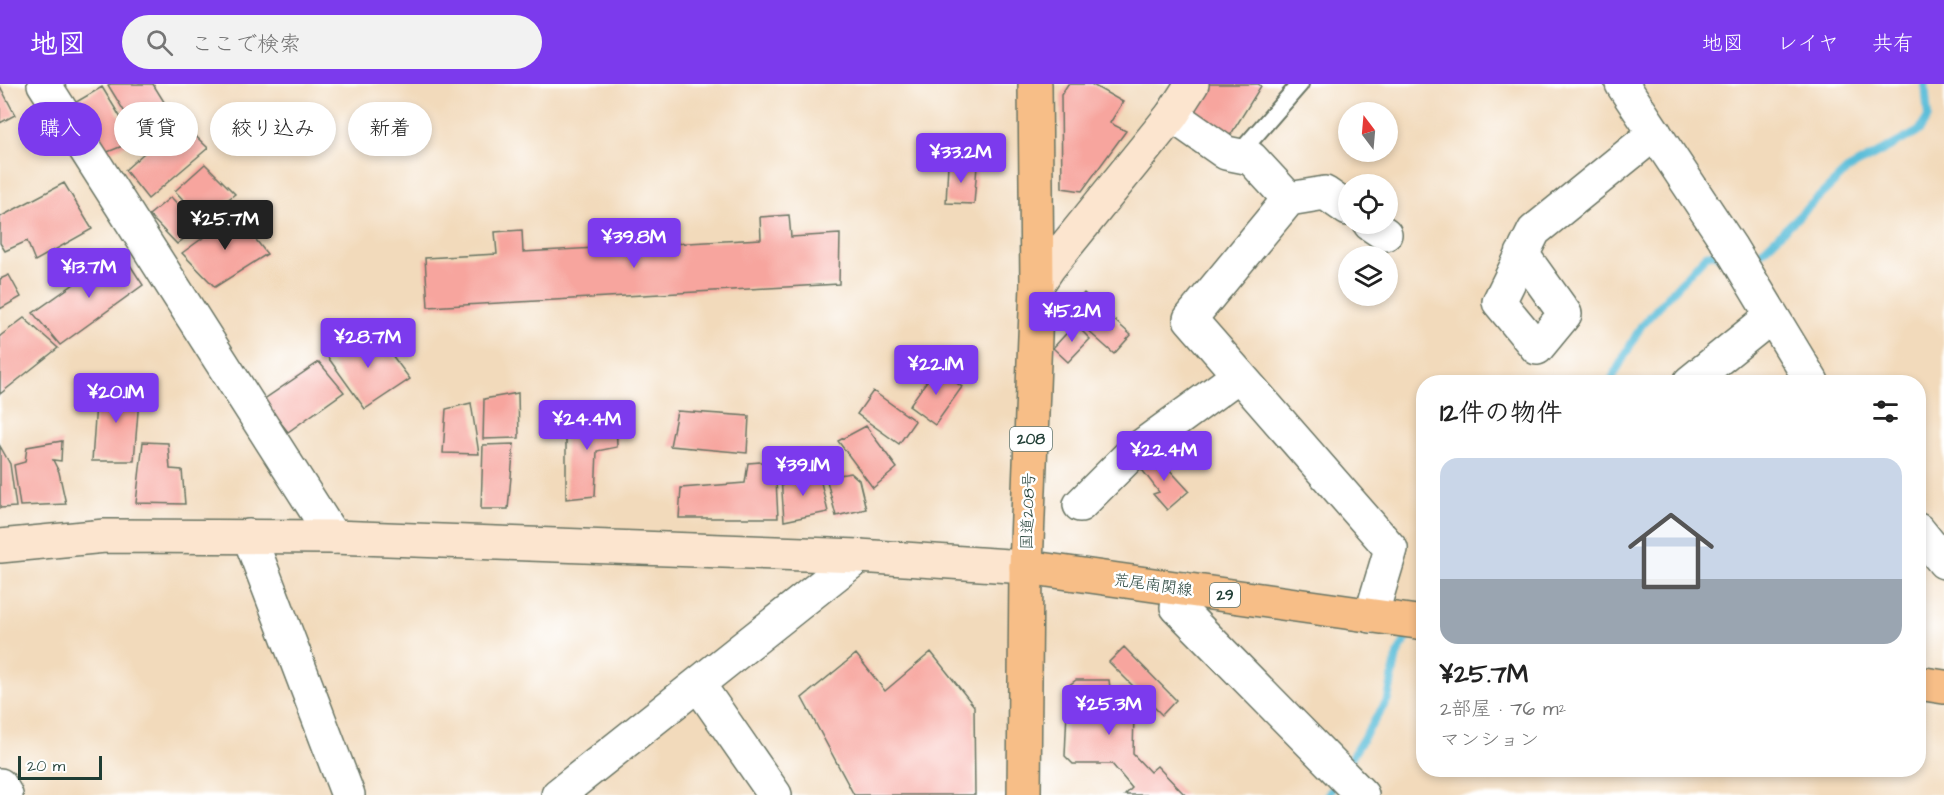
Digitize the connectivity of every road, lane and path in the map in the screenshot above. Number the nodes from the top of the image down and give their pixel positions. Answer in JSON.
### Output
{"nodes":[{"id":1,"x":44,"y":84,"type":"edge"},
{"id":2,"x":1035,"y":84,"type":"edge"},
{"id":3,"x":1192,"y":84,"type":"edge"},
{"id":4,"x":1300,"y":84,"type":"edge"},
{"id":5,"x":1622,"y":84,"type":"edge"},
{"id":6,"x":1172,"y":115,"type":"junction"},
{"id":7,"x":1655,"y":133,"type":"junction"},
{"id":8,"x":1238,"y":156,"type":"junction"},
{"id":9,"x":1289,"y":200,"type":"junction"},
{"id":10,"x":1338,"y":202,"type":"edge"},
{"id":11,"x":1522,"y":255,"type":"dead end"},
{"id":12,"x":1037,"y":285,"type":"junction"},
{"id":13,"x":1772,"y":315,"type":"junction"},
{"id":14,"x":1239,"y":375,"type":"junction"},
{"id":15,"x":1699,"y":375,"type":"edge"},
{"id":16,"x":1808,"y":375,"type":"edge"},
{"id":17,"x":1080,"y":505,"type":"dead end"},
{"id":18,"x":249,"y":536,"type":"junction"},
{"id":19,"x":333,"y":537,"type":"junction"},
{"id":20,"x":1926,"y":540,"type":"edge"},
{"id":21,"x":0,"y":546,"type":"edge"},
{"id":22,"x":859,"y":556,"type":"junction"},
{"id":23,"x":1944,"y":562,"type":"edge"},
{"id":24,"x":1026,"y":567,"type":"junction"},
{"id":25,"x":1184,"y":589,"type":"junction"},
{"id":26,"x":1371,"y":616,"type":"junction"},
{"id":27,"x":1416,"y":622,"type":"edge"},
{"id":28,"x":698,"y":684,"type":"junction"},
{"id":29,"x":1926,"y":684,"type":"edge"},
{"id":30,"x":1944,"y":687,"type":"edge"},
{"id":31,"x":0,"y":785,"type":"edge"},
{"id":32,"x":6,"y":795,"type":"edge"},
{"id":33,"x":348,"y":795,"type":"edge"},
{"id":34,"x":558,"y":795,"type":"edge"},
{"id":35,"x":775,"y":795,"type":"edge"},
{"id":36,"x":1024,"y":795,"type":"edge"},
{"id":37,"x":1362,"y":795,"type":"edge"}],
"edges":[{"from":1,"to":19,"type":"street"},
{"from":2,"to":12,"type":"main road","name":"国道208号","number":"208"},
{"from":3,"to":6,"type":"street"},
{"from":4,"to":8,"type":"lane"},
{"from":5,"to":7,"type":"street"},
{"from":6,"to":8,"type":"street"},
{"from":6,"to":12,"type":"street"},
{"from":7,"to":11,"type":"street"},
{"from":7,"to":13,"type":"street"},
{"from":8,"to":9,"type":"street"},
{"from":9,"to":10,"type":"street"},
{"from":9,"to":14,"type":"street"},
{"from":12,"to":24,"type":"main road","name":"国道208号","number":"208"},
{"from":13,"to":15,"type":"street"},
{"from":13,"to":16,"type":"street"},
{"from":14,"to":17,"type":"street"},
{"from":14,"to":26,"type":"street"},
{"from":18,"to":19,"type":"street"},
{"from":18,"to":21,"type":"street"},
{"from":18,"to":33,"type":"street"},
{"from":19,"to":22,"type":"street"},
{"from":20,"to":23,"type":"street"},
{"from":22,"to":24,"type":"street"},
{"from":22,"to":28,"type":"street"},
{"from":24,"to":25,"type":"main road","name":"荒尾南関線","number":"29"},
{"from":24,"to":36,"type":"main road","name":"国道208号","number":"208"},
{"from":25,"to":26,"type":"main road","name":"荒尾南関線","number":"29"},
{"from":25,"to":37,"type":"street"},
{"from":26,"to":27,"type":"main road","name":"荒尾南関線","number":"29"},
{"from":28,"to":34,"type":"street"},
{"from":28,"to":35,"type":"street"},
{"from":29,"to":30,"type":"main road"},
{"from":31,"to":32,"type":"street"}]}
